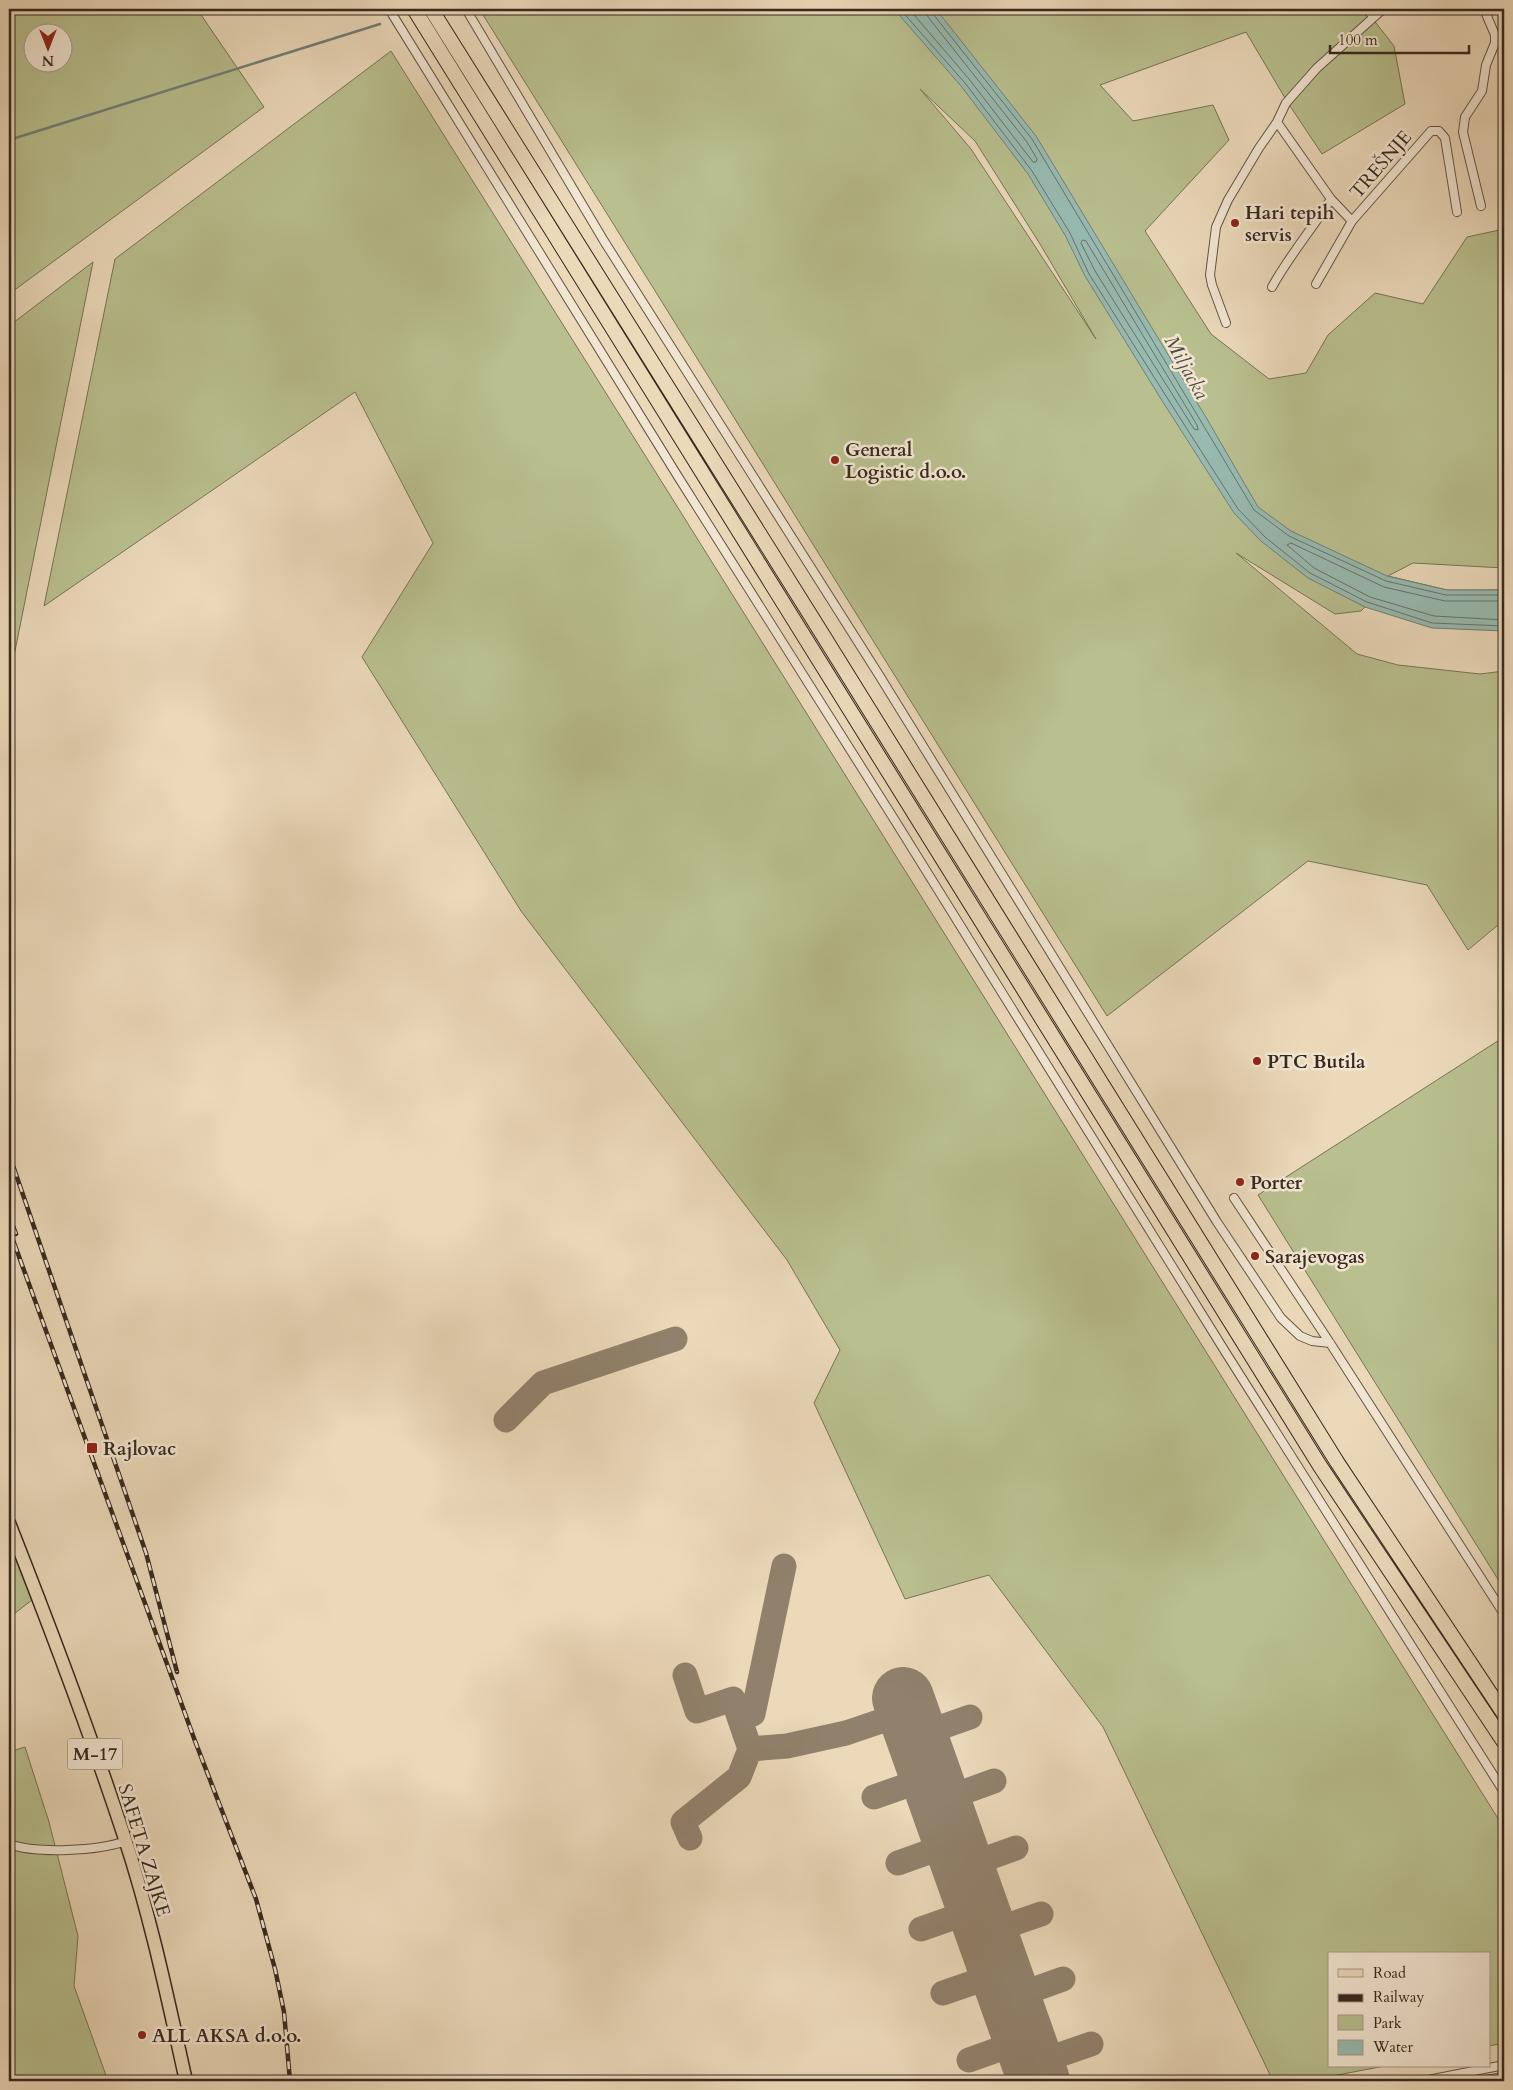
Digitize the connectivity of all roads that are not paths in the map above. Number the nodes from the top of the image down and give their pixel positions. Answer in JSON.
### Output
{"nodes":[{"id":1,"x":389,"y":9,"type":"edge"},
{"id":2,"x":414,"y":9,"type":"edge"},
{"id":3,"x":431,"y":9,"type":"edge"},
{"id":4,"x":466,"y":9,"type":"edge"},
{"id":5,"x":1366,"y":9,"type":"edge"},
{"id":6,"x":1383,"y":9,"type":"edge"},
{"id":7,"x":1484,"y":9,"type":"edge"},
{"id":8,"x":1374,"y":17,"type":"junction"},
{"id":9,"x":1278,"y":122,"type":"junction"},
{"id":10,"x":1331,"y":199,"type":"junction"},
{"id":11,"x":1481,"y":206,"type":"dead end"},
{"id":12,"x":1457,"y":212,"type":"dead end"},
{"id":13,"x":1352,"y":221,"type":"junction"},
{"id":14,"x":1316,"y":284,"type":"dead end"},
{"id":15,"x":1272,"y":287,"type":"dead end"},
{"id":16,"x":1226,"y":323,"type":"dead end"},
{"id":17,"x":1234,"y":1198,"type":"dead end"},
{"id":18,"x":1330,"y":1343,"type":"junction"},
{"id":19,"x":9,"y":1523,"type":"edge"},
{"id":20,"x":1504,"y":1614,"type":"edge"},
{"id":21,"x":1504,"y":1714,"type":"edge"},
{"id":22,"x":1504,"y":1742,"type":"edge"},
{"id":23,"x":1504,"y":1792,"type":"edge"},
{"id":24,"x":126,"y":1841,"type":"junction"},
{"id":25,"x":9,"y":1844,"type":"edge"},
{"id":26,"x":1504,"y":2066,"type":"edge"},
{"id":27,"x":186,"y":2081,"type":"edge"},
{"id":28,"x":1423,"y":2081,"type":"edge"}],
"edges":[{"from":1,"to":23,"type":"street"},
{"from":2,"to":22,"type":"highway"},
{"from":3,"to":21,"type":"highway"},
{"from":4,"to":18,"type":"street"},
{"from":5,"to":8,"type":"street"},
{"from":6,"to":8,"type":"street"},
{"from":7,"to":11,"type":"street"},
{"from":8,"to":9,"type":"street"},
{"from":9,"to":10,"type":"street","name":"TREŠNJE"},
{"from":9,"to":16,"type":"street"},
{"from":10,"to":13,"type":"street","name":"TREŠNJE"},
{"from":10,"to":15,"type":"street","name":"TREŠNJE"},
{"from":12,"to":13,"type":"street","name":"TREŠNJE"},
{"from":13,"to":14,"type":"street"},
{"from":17,"to":18,"type":"street"},
{"from":18,"to":20,"type":"street"},
{"from":19,"to":24,"type":"main road","name":"SAFETA ZAJKE","number":"M-17"},
{"from":24,"to":25,"type":"street"},
{"from":24,"to":27,"type":"main road","name":"SAFETA ZAJKE","number":"M-17"},
{"from":26,"to":28,"type":"street"}]}
